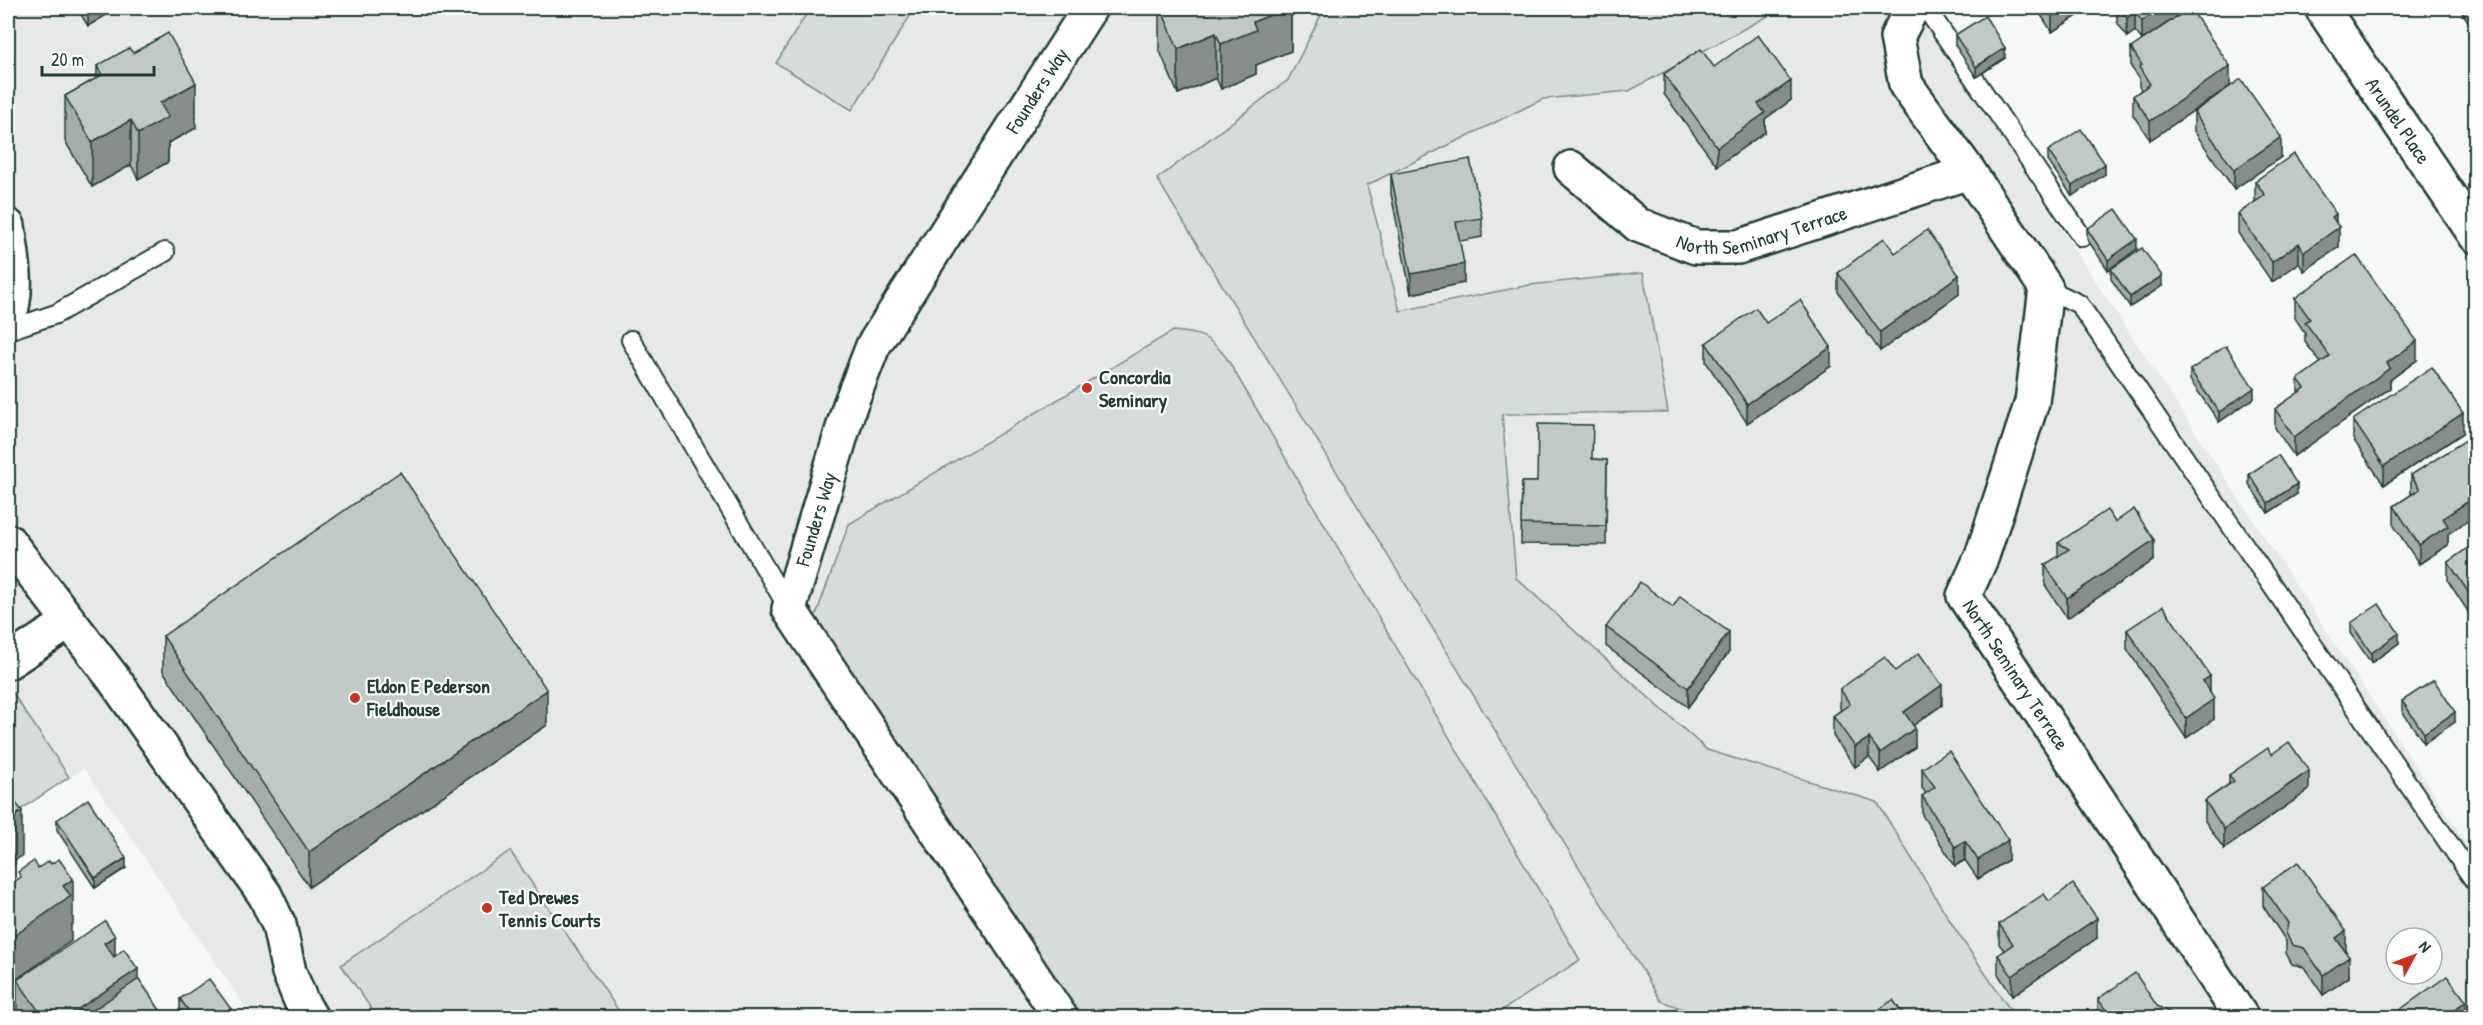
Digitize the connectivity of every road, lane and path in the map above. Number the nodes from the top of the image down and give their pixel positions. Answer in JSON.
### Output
{"nodes":[{"id":1,"x":1090,"y":8,"type":"edge"},
{"id":2,"x":1912,"y":8,"type":"edge"},
{"id":3,"x":1926,"y":8,"type":"edge"},
{"id":4,"x":2322,"y":8,"type":"edge"},
{"id":5,"x":1570,"y":168,"type":"dead end"},
{"id":6,"x":1969,"y":172,"type":"junction"},
{"id":7,"x":8,"y":226,"type":"edge"},
{"id":8,"x":2475,"y":236,"type":"edge"},
{"id":9,"x":2082,"y":237,"type":"dead end"},
{"id":10,"x":165,"y":252,"type":"dead end"},
{"id":11,"x":2046,"y":288,"type":"junction"},
{"id":12,"x":8,"y":320,"type":"edge"},
{"id":13,"x":8,"y":330,"type":"edge"},
{"id":14,"x":631,"y":340,"type":"dead end"},
{"id":15,"x":8,"y":541,"type":"edge"},
{"id":16,"x":789,"y":609,"type":"junction"},
{"id":17,"x":69,"y":622,"type":"junction"},
{"id":18,"x":8,"y":662,"type":"edge"},
{"id":19,"x":2475,"y":883,"type":"edge"},
{"id":20,"x":311,"y":1017,"type":"edge"},
{"id":21,"x":1061,"y":1017,"type":"edge"},
{"id":22,"x":2242,"y":1017,"type":"edge"}],
"edges":[{"from":1,"to":16,"type":"street","name":"Founders Way"},
{"from":2,"to":6,"type":"street"},
{"from":3,"to":9,"type":"lane"},
{"from":4,"to":8,"type":"street","name":"Arundel Place"},
{"from":5,"to":6,"type":"street","name":"North Seminary Terrace"},
{"from":6,"to":11,"type":"street"},
{"from":7,"to":12,"type":"street"},
{"from":10,"to":13,"type":"lane"},
{"from":11,"to":19,"type":"lane"},
{"from":11,"to":22,"type":"street","name":"North Seminary Terrace"},
{"from":14,"to":16,"type":"lane"},
{"from":15,"to":17,"type":"street"},
{"from":16,"to":21,"type":"street"},
{"from":17,"to":18,"type":"street"},
{"from":17,"to":20,"type":"street"}]}
